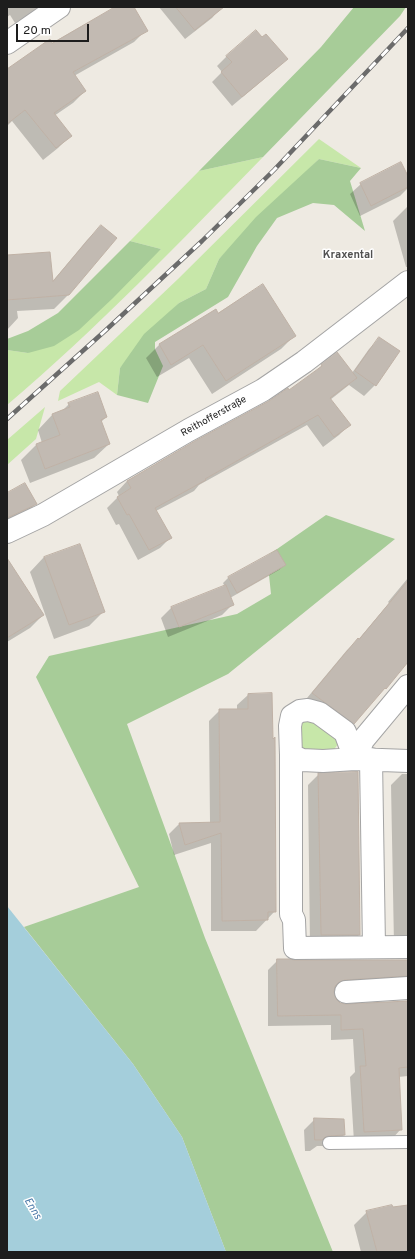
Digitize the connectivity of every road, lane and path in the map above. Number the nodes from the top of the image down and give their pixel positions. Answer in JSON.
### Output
{"nodes":[{"id":1,"x":60,"y":7,"type":"edge"},
{"id":2,"x":7,"y":43,"type":"edge"},
{"id":3,"x":408,"y":282,"type":"edge"},
{"id":4,"x":7,"y":532,"type":"edge"},
{"id":5,"x":408,"y":686,"type":"edge"},
{"id":6,"x":291,"y":755,"type":"junction"},
{"id":7,"x":363,"y":759,"type":"junction"},
{"id":8,"x":408,"y":761,"type":"edge"},
{"id":9,"x":374,"y":947,"type":"junction"},
{"id":10,"x":408,"y":947,"type":"edge"},
{"id":11,"x":408,"y":988,"type":"edge"},
{"id":12,"x":346,"y":992,"type":"dead end"},
{"id":13,"x":408,"y":1142,"type":"edge"},
{"id":14,"x":329,"y":1143,"type":"dead end"}],
"edges":[{"from":1,"to":2,"type":"street"},
{"from":3,"to":4,"type":"street","name":"Reithofferstraße"},
{"from":5,"to":7,"type":"street"},
{"from":6,"to":7,"type":"street"},
{"from":6,"to":7,"type":"street"},
{"from":6,"to":9,"type":"street"},
{"from":7,"to":8,"type":"street"},
{"from":7,"to":9,"type":"street"},
{"from":9,"to":10,"type":"street"},
{"from":11,"to":12,"type":"street"},
{"from":13,"to":14,"type":"lane"}]}
